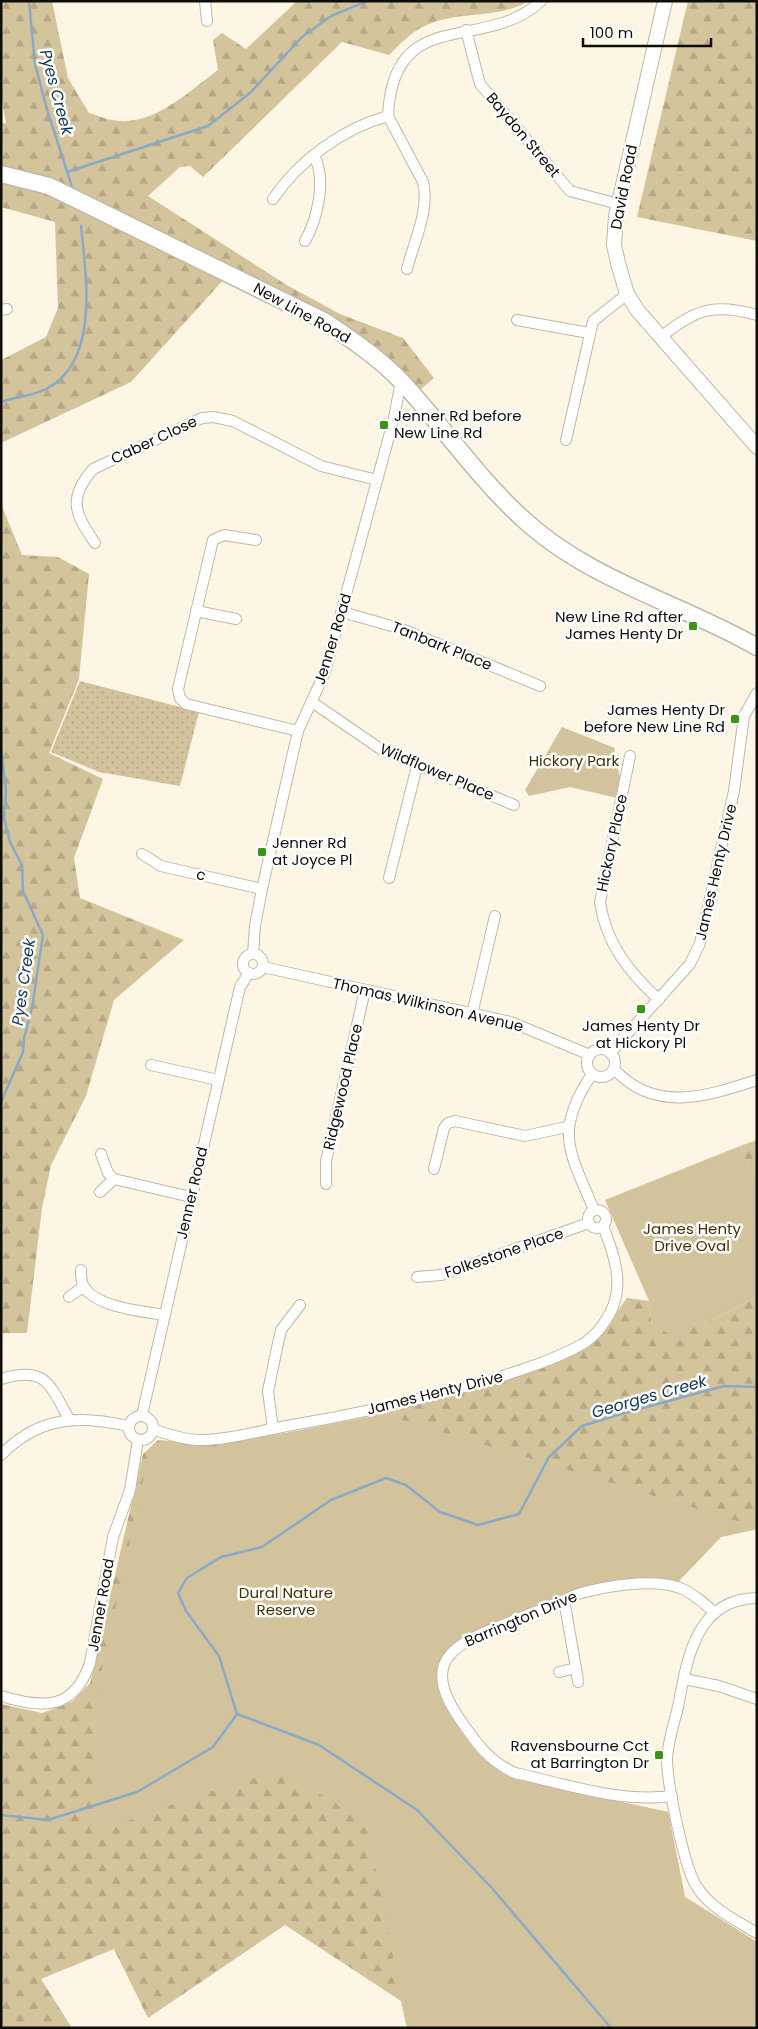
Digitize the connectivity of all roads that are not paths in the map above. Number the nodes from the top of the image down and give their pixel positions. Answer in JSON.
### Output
{"nodes":[{"id":1,"x":205,"y":1,"type":"edge"},
{"id":2,"x":541,"y":1,"type":"edge"},
{"id":3,"x":665,"y":1,"type":"edge"},
{"id":4,"x":207,"y":21,"type":"dead end"},
{"id":5,"x":466,"y":30,"type":"junction"},
{"id":6,"x":388,"y":116,"type":"junction"},
{"id":7,"x":314,"y":156,"type":"junction"},
{"id":8,"x":1,"y":174,"type":"edge"},
{"id":9,"x":273,"y":199,"type":"dead end"},
{"id":10,"x":618,"y":204,"type":"junction"},
{"id":11,"x":305,"y":241,"type":"dead end"},
{"id":12,"x":407,"y":269,"type":"dead end"},
{"id":13,"x":628,"y":294,"type":"junction"},
{"id":14,"x":757,"y":315,"type":"edge"},
{"id":15,"x":516,"y":320,"type":"dead end"},
{"id":16,"x":589,"y":333,"type":"junction"},
{"id":17,"x":661,"y":337,"type":"junction"},
{"id":18,"x":401,"y":381,"type":"junction"},
{"id":19,"x":566,"y":440,"type":"dead end"},
{"id":20,"x":757,"y":447,"type":"edge"},
{"id":21,"x":377,"y":480,"type":"junction"},
{"id":22,"x":256,"y":540,"type":"dead end"},
{"id":23,"x":95,"y":543,"type":"dead end"},
{"id":24,"x":196,"y":611,"type":"junction"},
{"id":25,"x":342,"y":612,"type":"junction"},
{"id":26,"x":236,"y":619,"type":"dead end"},
{"id":27,"x":757,"y":647,"type":"edge"},
{"id":28,"x":540,"y":686,"type":"dead end"},
{"id":29,"x":757,"y":693,"type":"edge"},
{"id":30,"x":312,"y":702,"type":"junction"},
{"id":31,"x":298,"y":731,"type":"junction"},
{"id":32,"x":630,"y":756,"type":"dead end"},
{"id":33,"x":417,"y":766,"type":"junction"},
{"id":34,"x":514,"y":805,"type":"dead end"},
{"id":35,"x":142,"y":854,"type":"dead end"},
{"id":36,"x":389,"y":878,"type":"dead end"},
{"id":37,"x":262,"y":889,"type":"junction"},
{"id":38,"x":495,"y":916,"type":"dead end"},
{"id":39,"x":253,"y":954,"type":"junction"},
{"id":40,"x":263,"y":967,"type":"junction"},
{"id":41,"x":249,"y":974,"type":"junction"},
{"id":42,"x":365,"y":990,"type":"junction"},
{"id":43,"x":659,"y":1000,"type":"junction"},
{"id":44,"x":472,"y":1014,"type":"junction"},
{"id":45,"x":610,"y":1053,"type":"junction"},
{"id":46,"x":590,"y":1055,"type":"junction"},
{"id":47,"x":151,"y":1065,"type":"dead end"},
{"id":48,"x":614,"y":1069,"type":"junction"},
{"id":49,"x":592,"y":1074,"type":"junction"},
{"id":50,"x":218,"y":1080,"type":"junction"},
{"id":51,"x":757,"y":1080,"type":"edge"},
{"id":52,"x":568,"y":1127,"type":"junction"},
{"id":53,"x":101,"y":1154,"type":"dead end"},
{"id":54,"x":434,"y":1169,"type":"dead end"},
{"id":55,"x":114,"y":1179,"type":"junction"},
{"id":56,"x":326,"y":1184,"type":"dead end"},
{"id":57,"x":100,"y":1192,"type":"dead end"},
{"id":58,"x":191,"y":1197,"type":"junction"},
{"id":59,"x":594,"y":1210,"type":"junction"},
{"id":60,"x":589,"y":1223,"type":"junction"},
{"id":61,"x":603,"y":1226,"type":"junction"},
{"id":62,"x":81,"y":1270,"type":"dead end"},
{"id":63,"x":418,"y":1278,"type":"dead end"},
{"id":64,"x":86,"y":1289,"type":"junction"},
{"id":65,"x":69,"y":1297,"type":"dead end"},
{"id":66,"x":300,"y":1305,"type":"dead end"},
{"id":67,"x":164,"y":1315,"type":"junction"},
{"id":68,"x":1,"y":1379,"type":"edge"},
{"id":69,"x":142,"y":1416,"type":"junction"},
{"id":70,"x":69,"y":1419,"type":"junction"},
{"id":71,"x":128,"y":1426,"type":"junction"},
{"id":72,"x":153,"y":1428,"type":"junction"},
{"id":73,"x":273,"y":1429,"type":"junction"},
{"id":74,"x":138,"y":1440,"type":"junction"},
{"id":75,"x":1,"y":1455,"type":"edge"},
{"id":76,"x":757,"y":1598,"type":"edge"},
{"id":77,"x":564,"y":1600,"type":"junction"},
{"id":78,"x":715,"y":1613,"type":"junction"},
{"id":79,"x":576,"y":1668,"type":"junction"},
{"id":80,"x":559,"y":1672,"type":"dead end"},
{"id":81,"x":684,"y":1679,"type":"junction"},
{"id":82,"x":578,"y":1682,"type":"dead end"},
{"id":83,"x":1,"y":1696,"type":"edge"},
{"id":84,"x":757,"y":1699,"type":"edge"},
{"id":85,"x":672,"y":1796,"type":"junction"},
{"id":86,"x":757,"y":1933,"type":"edge"}],
"edges":[{"from":1,"to":4,"type":"street"},
{"from":2,"to":5,"type":"street"},
{"from":3,"to":10,"type":"street","name":"David Road"},
{"from":5,"to":6,"type":"street"},
{"from":5,"to":10,"type":"street","name":"Baydon Street"},
{"from":6,"to":7,"type":"street"},
{"from":6,"to":12,"type":"street"},
{"from":7,"to":9,"type":"street"},
{"from":7,"to":11,"type":"street"},
{"from":8,"to":18,"type":"main road","name":"New Line Road"},
{"from":10,"to":13,"type":"street","name":"David Road"},
{"from":13,"to":16,"type":"street"},
{"from":13,"to":17,"type":"street","name":"David Road"},
{"from":14,"to":17,"type":"street"},
{"from":15,"to":16,"type":"street"},
{"from":16,"to":19,"type":"street"},
{"from":17,"to":20,"type":"street","name":"David Road"},
{"from":18,"to":21,"type":"street","name":"Jenner Road"},
{"from":18,"to":27,"type":"main road","name":"New Line Road"},
{"from":21,"to":23,"type":"street","name":"Caber Close"},
{"from":21,"to":25,"type":"street","name":"Jenner Road"},
{"from":22,"to":24,"type":"street"},
{"from":24,"to":26,"type":"street"},
{"from":24,"to":31,"type":"street"},
{"from":25,"to":28,"type":"street","name":"Tanbark Place"},
{"from":25,"to":30,"type":"street","name":"Jenner Road"},
{"from":29,"to":43,"type":"street","name":"James Henty Drive"},
{"from":30,"to":31,"type":"street","name":"Jenner Road"},
{"from":30,"to":33,"type":"street","name":"Wildflower Place"},
{"from":31,"to":37,"type":"street","name":"Jenner Road"},
{"from":32,"to":43,"type":"street","name":"Hickory Place"},
{"from":33,"to":34,"type":"street","name":"Wildflower Place"},
{"from":33,"to":36,"type":"street"},
{"from":35,"to":37,"type":"street","name":"c"},
{"from":37,"to":39,"type":"street","name":"Jenner Road"},
{"from":38,"to":44,"type":"street"},
{"from":39,"to":40,"type":"street"},
{"from":39,"to":41,"type":"street"},
{"from":40,"to":41,"type":"street"},
{"from":40,"to":42,"type":"street","name":"Thomas Wilkinson Avenue"},
{"from":41,"to":50,"type":"street","name":"Jenner Road"},
{"from":42,"to":44,"type":"street","name":"Thomas Wilkinson Avenue"},
{"from":42,"to":56,"type":"street","name":"Ridgewood Place"},
{"from":43,"to":45,"type":"street","name":"James Henty Drive"},
{"from":44,"to":46,"type":"street","name":"Thomas Wilkinson Avenue"},
{"from":45,"to":46,"type":"street"},
{"from":45,"to":48,"type":"street"},
{"from":46,"to":49,"type":"street"},
{"from":47,"to":50,"type":"street"},
{"from":48,"to":49,"type":"street"},
{"from":48,"to":51,"type":"street"},
{"from":49,"to":52,"type":"street"},
{"from":50,"to":58,"type":"street","name":"Jenner Road"},
{"from":52,"to":54,"type":"street"},
{"from":52,"to":59,"type":"street"},
{"from":53,"to":55,"type":"street"},
{"from":55,"to":57,"type":"street"},
{"from":55,"to":58,"type":"street"},
{"from":58,"to":67,"type":"street","name":"Jenner Road"},
{"from":59,"to":60,"type":"street"},
{"from":59,"to":61,"type":"street"},
{"from":60,"to":61,"type":"street"},
{"from":60,"to":63,"type":"street","name":"Folkestone Place"},
{"from":61,"to":73,"type":"street","name":"James Henty Drive"},
{"from":62,"to":64,"type":"street"},
{"from":64,"to":65,"type":"street"},
{"from":64,"to":67,"type":"street"},
{"from":66,"to":73,"type":"street"},
{"from":67,"to":69,"type":"street","name":"Jenner Road"},
{"from":68,"to":70,"type":"street"},
{"from":69,"to":71,"type":"street"},
{"from":69,"to":72,"type":"street"},
{"from":70,"to":71,"type":"street"},
{"from":70,"to":75,"type":"street"},
{"from":71,"to":74,"type":"street"},
{"from":72,"to":73,"type":"street","name":"James Henty Drive"},
{"from":72,"to":74,"type":"street"},
{"from":74,"to":83,"type":"street","name":"Jenner Road"},
{"from":76,"to":78,"type":"street"},
{"from":77,"to":78,"type":"street","name":"Barrington Drive"},
{"from":77,"to":79,"type":"street"},
{"from":77,"to":85,"type":"street","name":"Barrington Drive"},
{"from":78,"to":81,"type":"street"},
{"from":79,"to":80,"type":"street"},
{"from":79,"to":82,"type":"street"},
{"from":81,"to":84,"type":"street"},
{"from":81,"to":85,"type":"street"},
{"from":85,"to":86,"type":"street"}]}
